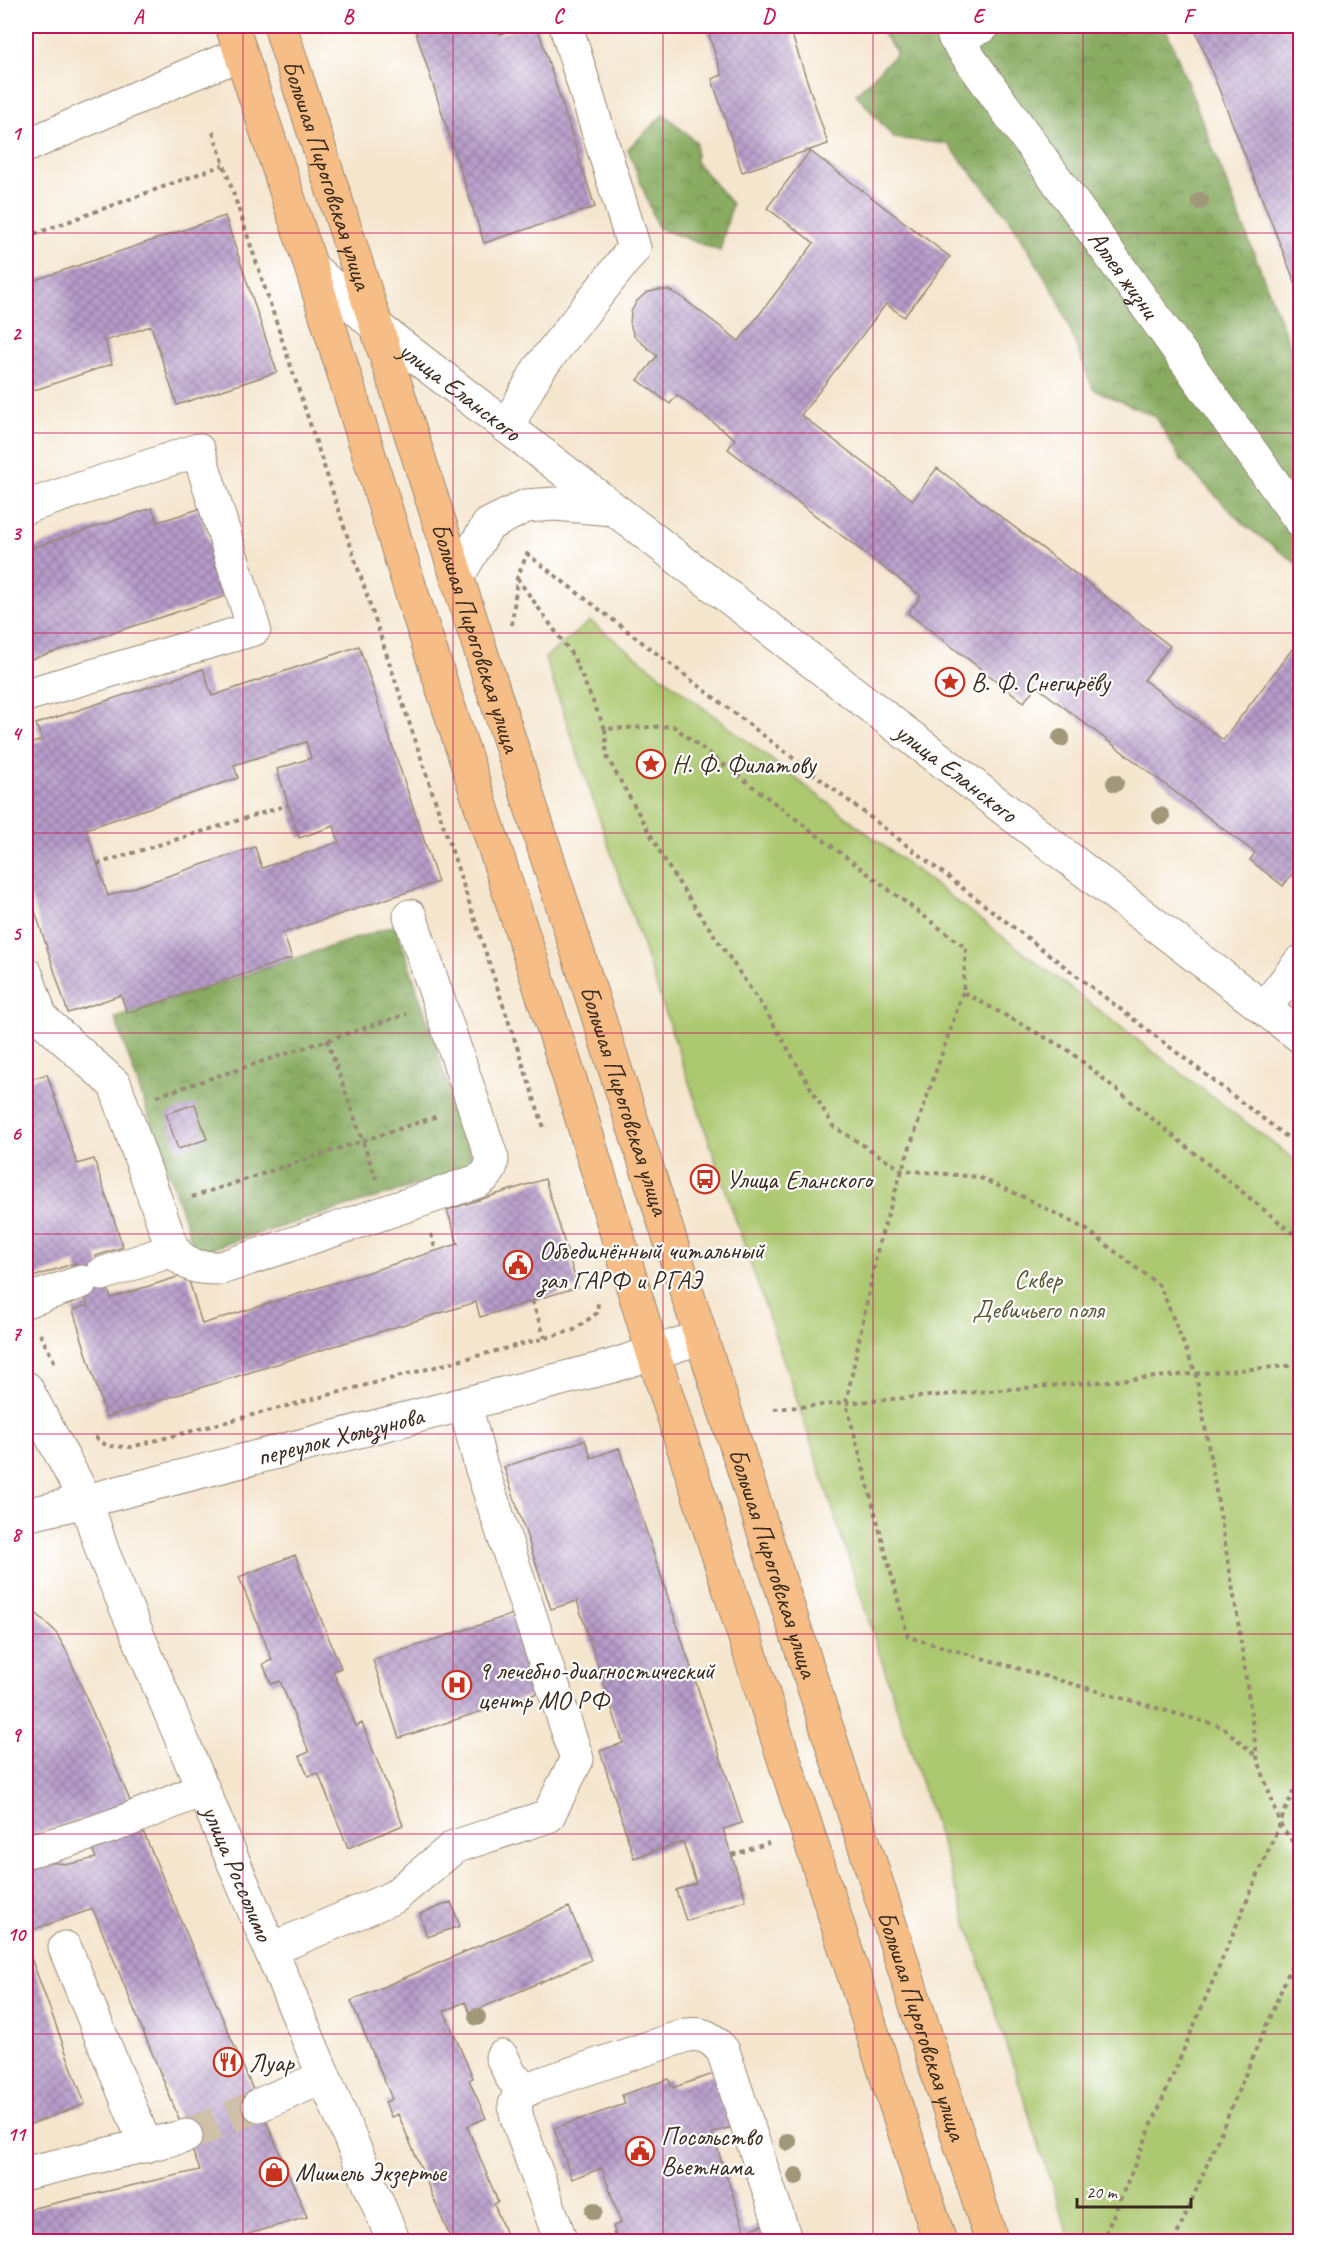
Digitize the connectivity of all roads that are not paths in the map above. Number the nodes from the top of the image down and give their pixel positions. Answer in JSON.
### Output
{"nodes":[{"id":1,"x":280,"y":26,"type":"edge"},
{"id":2,"x":566,"y":26,"type":"edge"},
{"id":3,"x":963,"y":30,"type":"edge"},
{"id":4,"x":237,"y":40,"type":"edge"},
{"id":5,"x":26,"y":146,"type":"edge"},
{"id":6,"x":310,"y":267,"type":"junction"},
{"id":7,"x":377,"y":327,"type":"junction"},
{"id":8,"x":507,"y":427,"type":"junction"},
{"id":9,"x":26,"y":507,"type":"edge"},
{"id":10,"x":613,"y":509,"type":"junction"},
{"id":11,"x":1300,"y":520,"type":"edge"},
{"id":12,"x":457,"y":577,"type":"junction"},
{"id":13,"x":26,"y":695,"type":"edge"},
{"id":14,"x":410,"y":916,"type":"dead end"},
{"id":15,"x":1300,"y":962,"type":"edge"},
{"id":16,"x":26,"y":974,"type":"edge"},
{"id":17,"x":1265,"y":1008,"type":"junction"},
{"id":18,"x":1300,"y":1036,"type":"edge"},
{"id":19,"x":173,"y":1250,"type":"junction"},
{"id":20,"x":26,"y":1301,"type":"edge"},
{"id":21,"x":702,"y":1337,"type":"junction"},
{"id":22,"x":653,"y":1353,"type":"junction"},
{"id":23,"x":26,"y":1389,"type":"edge"},
{"id":24,"x":465,"y":1404,"type":"junction"},
{"id":25,"x":86,"y":1501,"type":"junction"},
{"id":26,"x":26,"y":1515,"type":"edge"},
{"id":27,"x":203,"y":1789,"type":"junction"},
{"id":28,"x":26,"y":1851,"type":"edge"},
{"id":29,"x":65,"y":1948,"type":"dead end"},
{"id":30,"x":270,"y":1950,"type":"junction"},
{"id":31,"x":502,"y":2057,"type":"dead end"},
{"id":32,"x":324,"y":2077,"type":"junction"},
{"id":33,"x":529,"y":2089,"type":"junction"},
{"id":34,"x":259,"y":2105,"type":"tunnel mouth"},
{"id":35,"x":186,"y":2136,"type":"tunnel mouth"},
{"id":36,"x":146,"y":2146,"type":"junction"},
{"id":37,"x":26,"y":2173,"type":"edge"},
{"id":38,"x":394,"y":2241,"type":"edge"},
{"id":39,"x":561,"y":2241,"type":"edge"},
{"id":40,"x":786,"y":2241,"type":"edge"},
{"id":41,"x":940,"y":2241,"type":"edge"},
{"id":42,"x":992,"y":2241,"type":"edge"}],
"edges":[{"from":1,"to":7,"type":"main road","name":"Большая Пироговская улица"},
{"from":2,"to":8,"type":"street"},
{"from":3,"to":11,"type":"street","name":"Аллея жизни"},
{"from":4,"to":5,"type":"street"},
{"from":4,"to":6,"type":"main road","name":"Большая Пироговская улица"},
{"from":6,"to":7,"type":"street","name":"улица Еланского"},
{"from":6,"to":22,"type":"main road","name":"Большая Пироговская улица"},
{"from":7,"to":8,"type":"street","name":"улица Еланского"},
{"from":7,"to":12,"type":"main road","name":"Большая Пироговская улица"},
{"from":8,"to":10,"type":"street","name":"улица Еланского"},
{"from":9,"to":13,"type":"street"},
{"from":10,"to":12,"type":"street"},
{"from":10,"to":17,"type":"street","name":"улица Еланского"},
{"from":12,"to":21,"type":"main road","name":"Большая Пироговская улица"},
{"from":14,"to":19,"type":"street"},
{"from":15,"to":17,"type":"street"},
{"from":16,"to":19,"type":"street"},
{"from":17,"to":18,"type":"street","name":"улица Еланского"},
{"from":19,"to":20,"type":"street"},
{"from":21,"to":22,"type":"street","name":"переулок Хользунова"},
{"from":21,"to":42,"type":"main road","name":"Большая Пироговская улица"},
{"from":22,"to":24,"type":"street","name":"переулок Хользунова"},
{"from":22,"to":41,"type":"main road","name":"Большая Пироговская улица"},
{"from":23,"to":25,"type":"street","name":"улица Россолимо"},
{"from":24,"to":25,"type":"street","name":"переулок Хользунова"},
{"from":24,"to":30,"type":"street"},
{"from":25,"to":26,"type":"street","name":"переулок Хользунова"},
{"from":25,"to":27,"type":"street","name":"улица Россолимо"},
{"from":27,"to":28,"type":"street"},
{"from":27,"to":30,"type":"street","name":"улица Россолимо"},
{"from":29,"to":36,"type":"street"},
{"from":30,"to":32,"type":"street","name":"улица Россолимо"},
{"from":31,"to":33,"type":"street"},
{"from":32,"to":34,"type":"street"},
{"from":32,"to":38,"type":"street","name":"улица Россолимо"},
{"from":33,"to":39,"type":"street"},
{"from":33,"to":40,"type":"street"},
{"from":35,"to":36,"type":"street"},
{"from":36,"to":37,"type":"street"}]}
